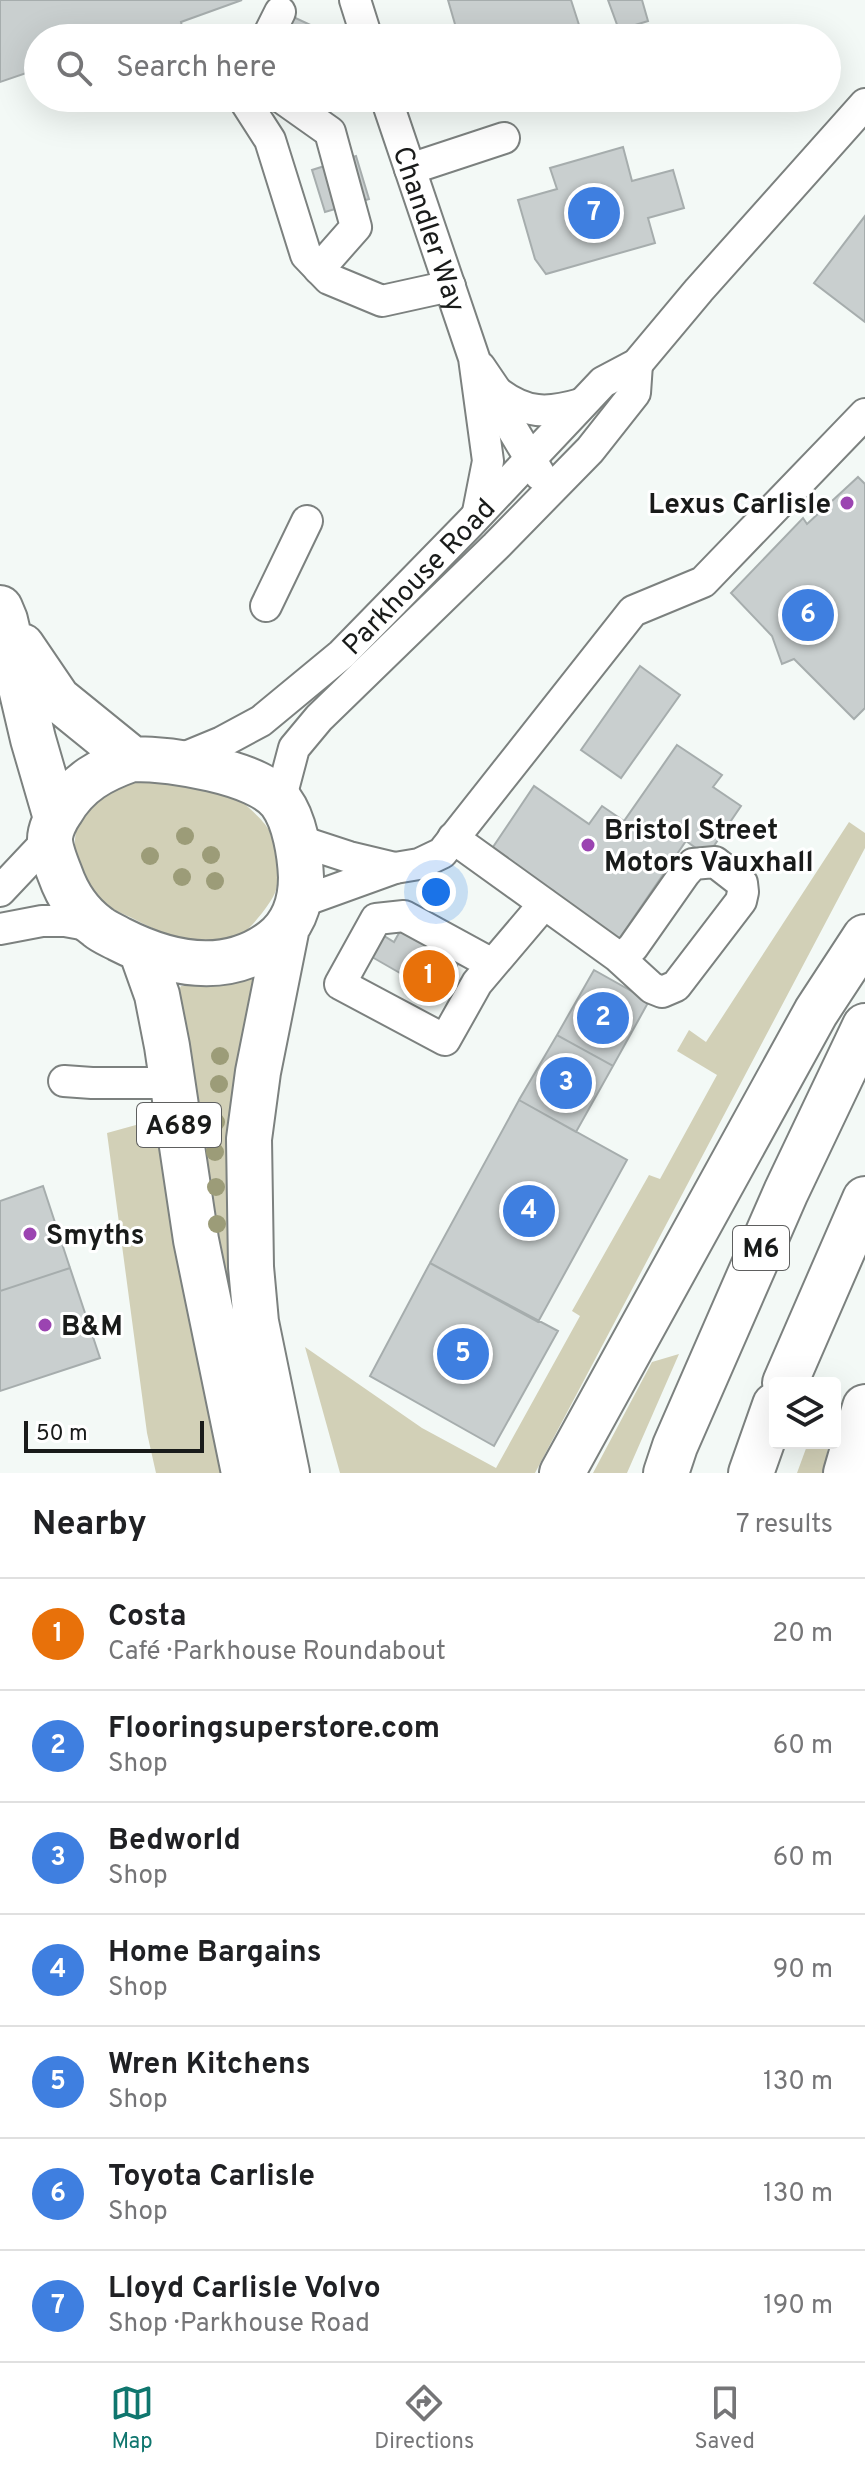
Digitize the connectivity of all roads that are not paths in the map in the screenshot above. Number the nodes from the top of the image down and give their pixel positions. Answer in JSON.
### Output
{"nodes":[{"id":1,"x":356,"y":0,"type":"edge"},
{"id":2,"x":363,"y":24,"type":"edge"},
{"id":3,"x":865,"y":104,"type":"edge"},
{"id":4,"x":261,"y":112,"type":"edge"},
{"id":5,"x":302,"y":112,"type":"edge"},
{"id":6,"x":391,"y":112,"type":"edge"},
{"id":7,"x":855,"y":136,"type":"edge"},
{"id":8,"x":504,"y":138,"type":"dead end"},
{"id":9,"x":410,"y":169,"type":"junction"},
{"id":10,"x":319,"y":269,"type":"junction"},
{"id":11,"x":450,"y":286,"type":"junction"},
{"id":12,"x":474,"y":358,"type":"junction"},
{"id":13,"x":637,"y":364,"type":"junction"},
{"id":14,"x":497,"y":392,"type":"junction"},
{"id":15,"x":581,"y":404,"type":"junction"},
{"id":16,"x":865,"y":414,"type":"edge"},
{"id":17,"x":509,"y":466,"type":"junction"},
{"id":18,"x":550,"y":490,"type":"junction"},
{"id":19,"x":478,"y":512,"type":"joint"},
{"id":20,"x":307,"y":521,"type":"dead end"},
{"id":21,"x":266,"y":606,"type":"dead end"},
{"id":22,"x":3,"y":614,"type":"edge"},
{"id":23,"x":132,"y":759,"type":"junction"},
{"id":24,"x":176,"y":761,"type":"junction"},
{"id":25,"x":280,"y":801,"type":"junction"},
{"id":26,"x":53,"y":828,"type":"junction"},
{"id":27,"x":453,"y":838,"type":"junction"},
{"id":28,"x":297,"y":840,"type":"junction"},
{"id":29,"x":395,"y":868,"type":"junction"},
{"id":30,"x":0,"y":891,"type":"edge"},
{"id":31,"x":544,"y":904,"type":"junction"},
{"id":32,"x":292,"y":917,"type":"junction"},
{"id":33,"x":98,"y":927,"type":"junction"},
{"id":34,"x":0,"y":929,"type":"edge"},
{"id":35,"x":865,"y":937,"type":"edge"},
{"id":36,"x":141,"y":950,"type":"junction"},
{"id":37,"x":617,"y":956,"type":"junction"},
{"id":38,"x":492,"y":964,"type":"junction"},
{"id":39,"x":865,"y":1026,"type":"edge"},
{"id":40,"x":64,"y":1081,"type":"dead end"},
{"id":41,"x":172,"y":1083,"type":"junction"},
{"id":42,"x":865,"y":1199,"type":"edge"},
{"id":43,"x":788,"y":1377,"type":"edge"},
{"id":44,"x":865,"y":1407,"type":"edge"},
{"id":45,"x":769,"y":1422,"type":"edge"},
{"id":46,"x":244,"y":1473,"type":"edge"},
{"id":47,"x":287,"y":1473,"type":"edge"},
{"id":48,"x":562,"y":1473,"type":"edge"},
{"id":49,"x":666,"y":1473,"type":"edge"},
{"id":50,"x":751,"y":1473,"type":"edge"},
{"id":51,"x":846,"y":1473,"type":"edge"}],
"edges":[{"from":1,"to":2,"type":"street"},
{"from":3,"to":7,"type":"street","name":"Parkhouse Road"},
{"from":4,"to":10,"type":"street"},
{"from":5,"to":10,"type":"street"},
{"from":6,"to":9,"type":"street","name":"Chandler Way"},
{"from":7,"to":13,"type":"street","name":"Parkhouse Road"},
{"from":8,"to":9,"type":"street"},
{"from":9,"to":11,"type":"street","name":"Chandler Way"},
{"from":10,"to":11,"type":"street"},
{"from":11,"to":12,"type":"street","name":"Chandler Way"},
{"from":12,"to":14,"type":"street","name":"Chandler Way"},
{"from":12,"to":17,"type":"street","name":"Chandler Way"},
{"from":13,"to":15,"type":"street","name":"Parkhouse Road"},
{"from":13,"to":18,"type":"street","name":"Parkhouse Road"},
{"from":14,"to":15,"type":"street","name":"Chandler Way"},
{"from":14,"to":17,"type":"street","name":"Chandler Way"},
{"from":15,"to":17,"type":"street","name":"Parkhouse Road"},
{"from":16,"to":27,"type":"street"},
{"from":17,"to":18,"type":"street","name":"Chandler Way"},
{"from":17,"to":19,"type":"street","name":"Chandler Way"},
{"from":18,"to":25,"type":"street","name":"Parkhouse Road"},
{"from":19,"to":24,"type":"street","name":"Parkhouse Road"},
{"from":20,"to":21,"type":"street"},
{"from":22,"to":23,"type":"highway"},
{"from":22,"to":26,"type":"highway"},
{"from":23,"to":24,"type":"highway"},
{"from":23,"to":26,"type":"highway"},
{"from":24,"to":25,"type":"highway"},
{"from":25,"to":28,"type":"highway"},
{"from":26,"to":30,"type":"street"},
{"from":26,"to":33,"type":"highway"},
{"from":27,"to":29,"type":"street"},
{"from":27,"to":31,"type":"street"},
{"from":28,"to":29,"type":"street"},
{"from":28,"to":32,"type":"highway"},
{"from":29,"to":32,"type":"street"},
{"from":31,"to":37,"type":"street"},
{"from":31,"to":38,"type":"street"},
{"from":32,"to":36,"type":"highway"},
{"from":32,"to":47,"type":"highway","number":"A689"},
{"from":33,"to":34,"type":"street"},
{"from":33,"to":36,"type":"highway"},
{"from":35,"to":48,"type":"highway","number":"M6"},
{"from":36,"to":41,"type":"highway","number":"A689"},
{"from":37,"to":37,"type":"street"},
{"from":38,"to":38,"type":"street"},
{"from":39,"to":49,"type":"highway","number":"M6"},
{"from":40,"to":41,"type":"street"},
{"from":41,"to":46,"type":"highway","number":"A689"},
{"from":42,"to":43,"type":"highway","number":"M6"},
{"from":44,"to":51,"type":"highway"},
{"from":45,"to":50,"type":"highway"}]}
